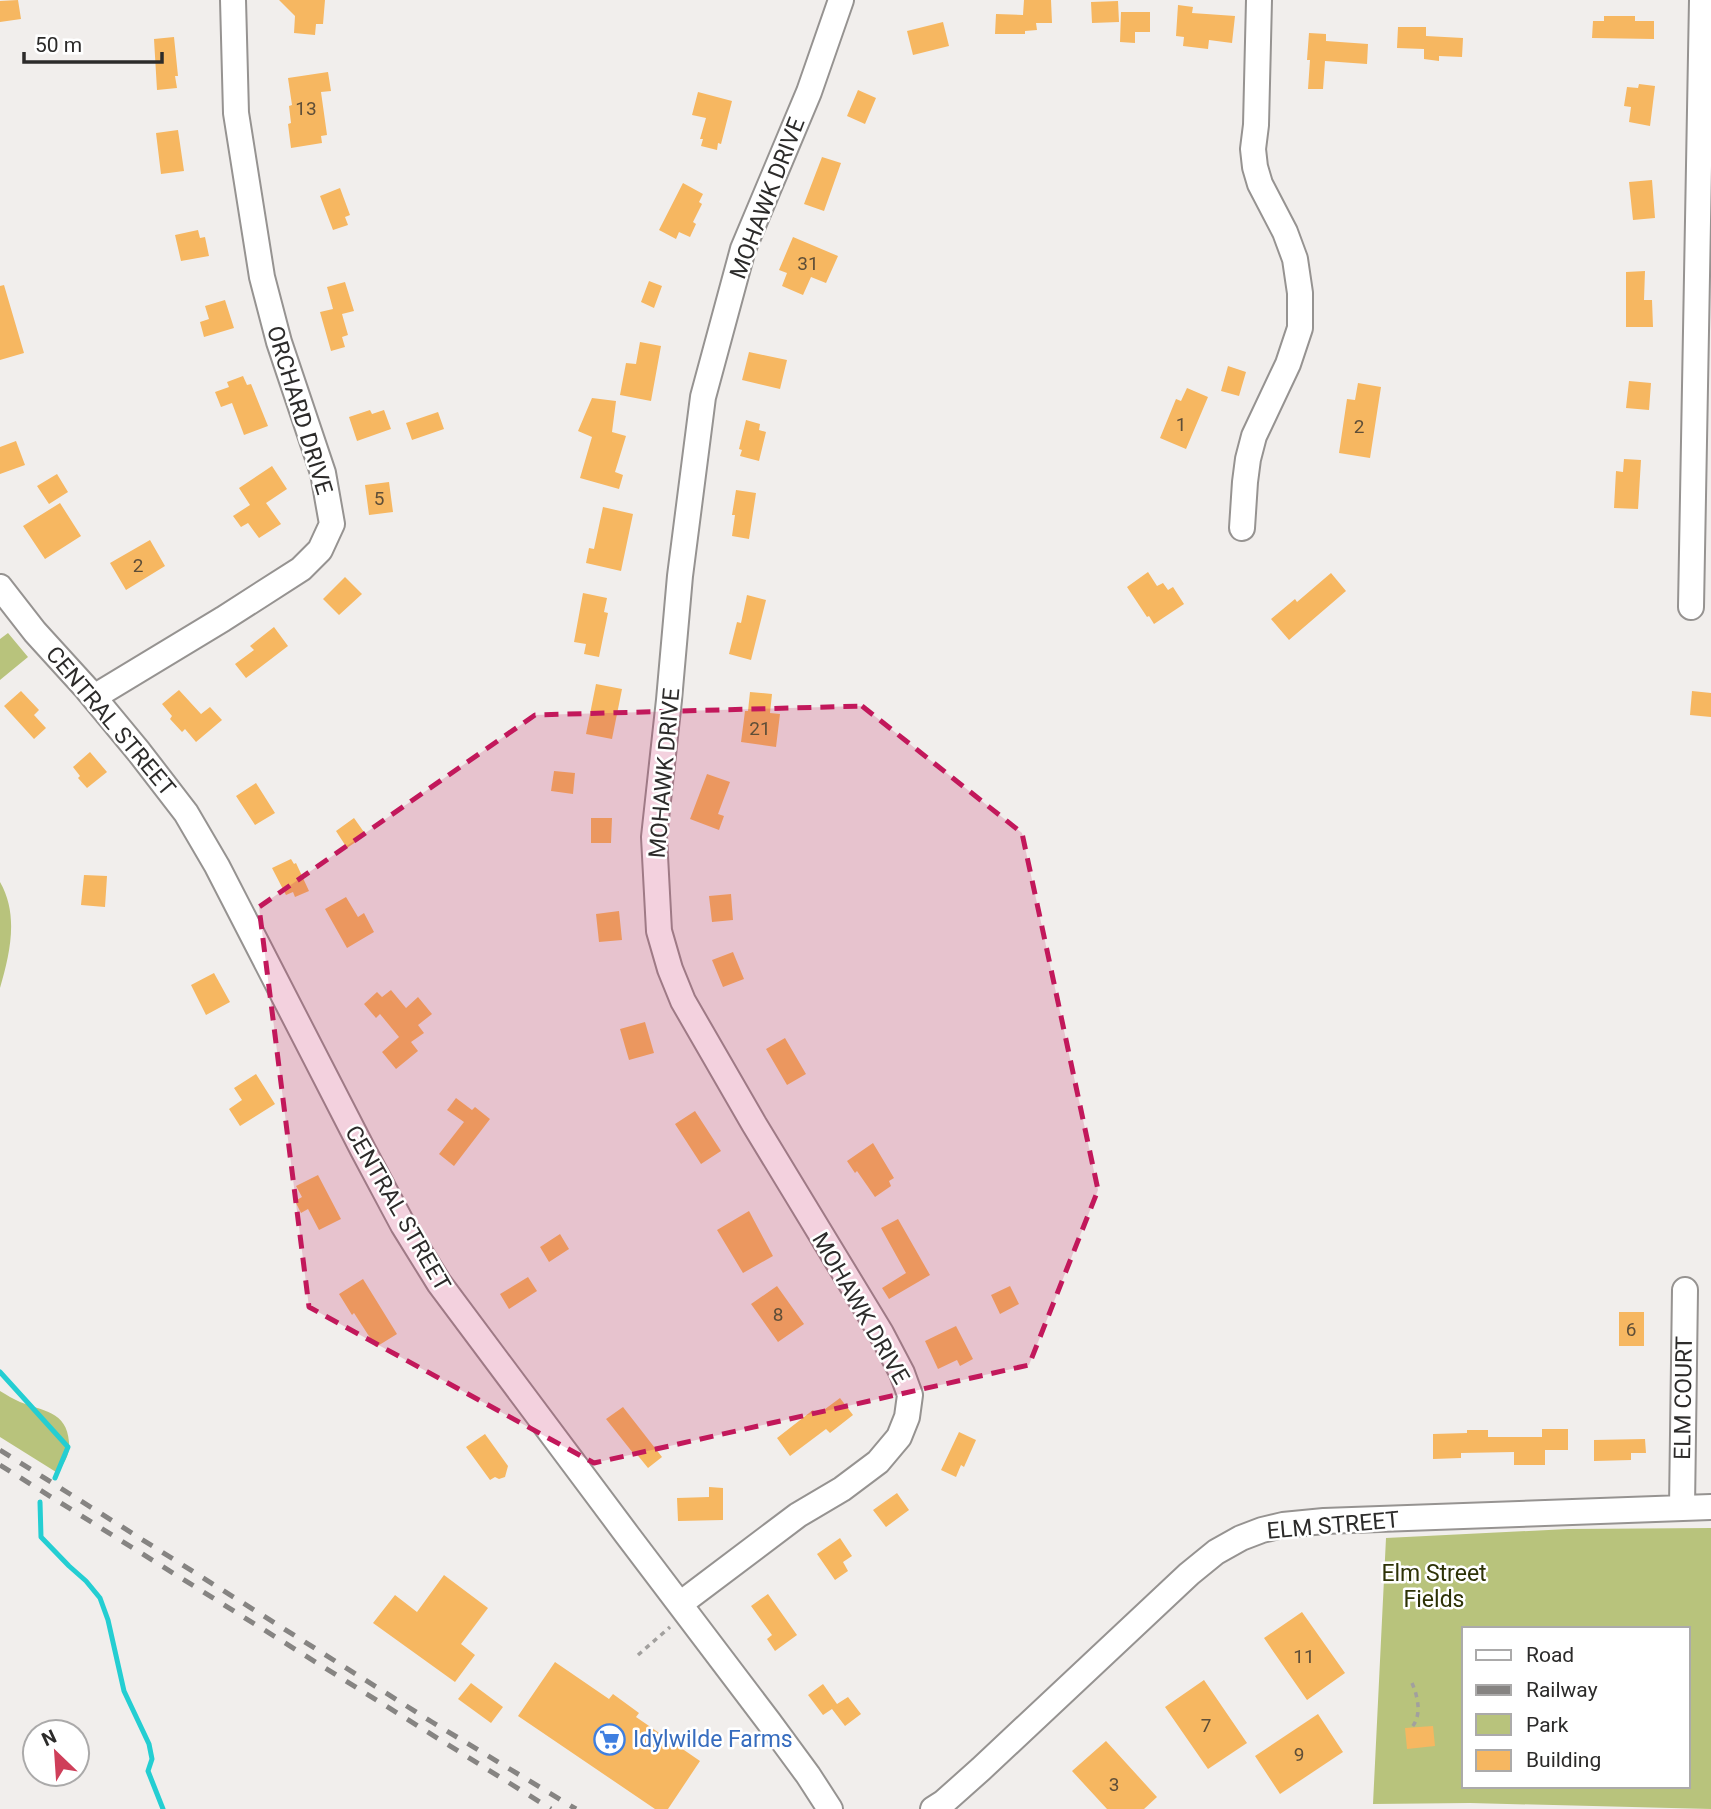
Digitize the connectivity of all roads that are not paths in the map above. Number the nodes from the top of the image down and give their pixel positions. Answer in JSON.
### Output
{"nodes":[{"id":1,"x":233,"y":0,"type":"edge"},
{"id":2,"x":841,"y":0,"type":"edge"},
{"id":3,"x":1259,"y":0,"type":"edge"},
{"id":4,"x":1702,"y":0,"type":"edge"},
{"id":5,"x":1242,"y":528,"type":"dead end"},
{"id":6,"x":0,"y":587,"type":"edge"},
{"id":7,"x":1691,"y":607,"type":"dead end"},
{"id":8,"x":94,"y":697,"type":"junction"},
{"id":9,"x":1685,"y":1290,"type":"dead end"},
{"id":10,"x":1682,"y":1507,"type":"junction"},
{"id":11,"x":1711,"y":1507,"type":"edge"},
{"id":12,"x":678,"y":1612,"type":"junction"},
{"id":13,"x":830,"y":1809,"type":"edge"},
{"id":14,"x":933,"y":1809,"type":"edge"}],
"edges":[{"from":1,"to":8,"type":"street","name":"ORCHARD DRIVE"},
{"from":2,"to":12,"type":"street","name":"MOHAWK DRIVE"},
{"from":3,"to":5,"type":"street"},
{"from":4,"to":7,"type":"street"},
{"from":6,"to":8,"type":"street","name":"CENTRAL STREET"},
{"from":8,"to":12,"type":"street","name":"CENTRAL STREET"},
{"from":9,"to":10,"type":"street","name":"ELM COURT"},
{"from":10,"to":11,"type":"street","name":"ELM STREET"},
{"from":10,"to":14,"type":"street","name":"ELM STREET"},
{"from":12,"to":13,"type":"street","name":"CENTRAL STREET"}]}
